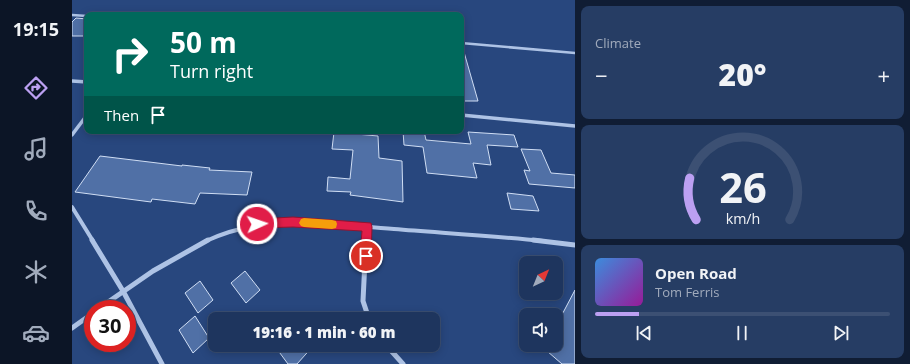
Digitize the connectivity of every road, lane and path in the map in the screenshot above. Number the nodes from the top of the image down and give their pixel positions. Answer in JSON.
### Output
{"nodes":[{"id":1,"x":72,"y":15,"type":"edge"},
{"id":2,"x":84,"y":16,"type":"edge"},
{"id":3,"x":464,"y":43,"type":"edge"},
{"id":4,"x":575,"y":53,"type":"edge"},
{"id":5,"x":72,"y":81,"type":"edge"},
{"id":6,"x":84,"y":82,"type":"edge"},
{"id":7,"x":464,"y":116,"type":"edge"},
{"id":8,"x":84,"y":119,"type":"edge"},
{"id":9,"x":575,"y":126,"type":"edge"},
{"id":10,"x":72,"y":135,"type":"edge"},
{"id":11,"x":72,"y":207,"type":"edge"},
{"id":12,"x":367,"y":227,"type":"junction"},
{"id":13,"x":575,"y":245,"type":"edge"},
{"id":14,"x":123,"y":291,"type":"junction"},
{"id":15,"x":110,"y":300,"type":"edge"},
{"id":16,"x":367,"y":312,"type":"edge"},
{"id":17,"x":84,"y":319,"type":"edge"},
{"id":18,"x":72,"y":328,"type":"edge"},
{"id":19,"x":392,"y":352,"type":"edge"},
{"id":20,"x":162,"y":364,"type":"edge"},
{"id":21,"x":403,"y":364,"type":"edge"}],
"edges":[{"from":1,"to":2,"type":"street"},
{"from":3,"to":4,"type":"street"},
{"from":5,"to":6,"type":"street"},
{"from":7,"to":9,"type":"street"},
{"from":8,"to":10,"type":"street"},
{"from":11,"to":14,"type":"street"},
{"from":12,"to":13,"type":"street"},
{"from":12,"to":14,"type":"street"},
{"from":12,"to":16,"type":"street"},
{"from":14,"to":15,"type":"street"},
{"from":14,"to":20,"type":"street"},
{"from":17,"to":18,"type":"street"},
{"from":19,"to":21,"type":"street"}]}
